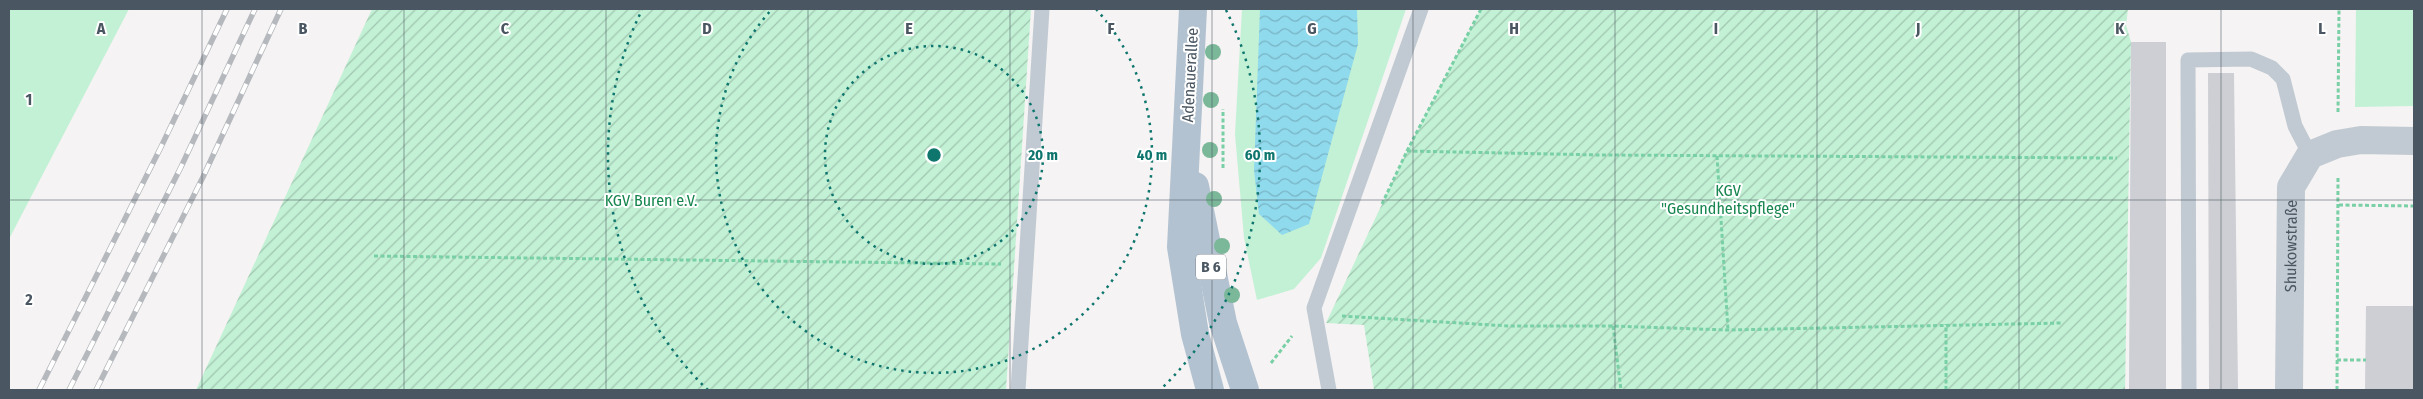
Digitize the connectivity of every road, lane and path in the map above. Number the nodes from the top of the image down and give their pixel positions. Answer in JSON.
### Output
{"nodes":[{"id":1,"x":1042,"y":9,"type":"edge"},
{"id":2,"x":1193,"y":9,"type":"edge"},
{"id":3,"x":1421,"y":9,"type":"edge"},
{"id":4,"x":1481,"y":9,"type":"edge"},
{"id":5,"x":2339,"y":9,"type":"edge"},
{"id":6,"x":1224,"y":100,"type":"dead end"},
{"id":7,"x":2414,"y":141,"type":"edge"},
{"id":8,"x":1186,"y":142,"type":"junction"},
{"id":9,"x":2337,"y":144,"type":"junction"},
{"id":10,"x":1407,"y":151,"type":"junction"},
{"id":11,"x":2310,"y":155,"type":"junction"},
{"id":12,"x":1717,"y":156,"type":"junction"},
{"id":13,"x":2117,"y":158,"type":"dead end"},
{"id":14,"x":1224,"y":174,"type":"dead end"},
{"id":15,"x":2414,"y":206,"type":"edge"},
{"id":16,"x":1379,"y":211,"type":"dead end"},
{"id":17,"x":374,"y":256,"type":"dead end"},
{"id":18,"x":1026,"y":264,"type":"junction"},
{"id":19,"x":1314,"y":308,"type":"junction"},
{"id":20,"x":1338,"y":316,"type":"dead end"},
{"id":21,"x":2062,"y":323,"type":"dead end"},
{"id":22,"x":1946,"y":324,"type":"junction"},
{"id":23,"x":1613,"y":326,"type":"junction"},
{"id":24,"x":1728,"y":330,"type":"junction"},
{"id":25,"x":2337,"y":360,"type":"junction"},
{"id":26,"x":2366,"y":360,"type":"dead end"},
{"id":27,"x":1270,"y":365,"type":"dead end"},
{"id":28,"x":1018,"y":390,"type":"edge"},
{"id":29,"x":1210,"y":390,"type":"edge"},
{"id":30,"x":1245,"y":390,"type":"edge"},
{"id":31,"x":1329,"y":390,"type":"edge"},
{"id":32,"x":1621,"y":390,"type":"edge"},
{"id":33,"x":1946,"y":390,"type":"edge"},
{"id":34,"x":2189,"y":390,"type":"edge"},
{"id":35,"x":2289,"y":390,"type":"edge"},
{"id":36,"x":2337,"y":390,"type":"edge"}],
"edges":[{"from":1,"to":18,"type":"lane"},
{"from":2,"to":8,"type":"main road","name":"Adenauerallee","number":"B 6"},
{"from":3,"to":19,"type":"lane"},
{"from":4,"to":10,"type":"path"},
{"from":5,"to":9,"type":"path"},
{"from":6,"to":14,"type":"path"},
{"from":7,"to":9,"type":"street"},
{"from":8,"to":29,"type":"main road","name":"Adenauerallee","number":"B 6"},
{"from":8,"to":30,"type":"main road","name":"Adenauerallee","number":"B 6"},
{"from":9,"to":11,"type":"street"},
{"from":10,"to":12,"type":"path"},
{"from":10,"to":16,"type":"path"},
{"from":11,"to":34,"type":"lane"},
{"from":11,"to":35,"type":"street","name":"Shukowstraße"},
{"from":12,"to":13,"type":"path"},
{"from":12,"to":24,"type":"path"},
{"from":15,"to":25,"type":"path"},
{"from":17,"to":18,"type":"path"},
{"from":18,"to":28,"type":"lane"},
{"from":19,"to":27,"type":"path"},
{"from":19,"to":31,"type":"lane"},
{"from":20,"to":23,"type":"path"},
{"from":21,"to":22,"type":"path"},
{"from":22,"to":24,"type":"path"},
{"from":22,"to":33,"type":"path"},
{"from":23,"to":24,"type":"path"},
{"from":23,"to":32,"type":"path"},
{"from":25,"to":26,"type":"path"},
{"from":25,"to":36,"type":"path"}]}
